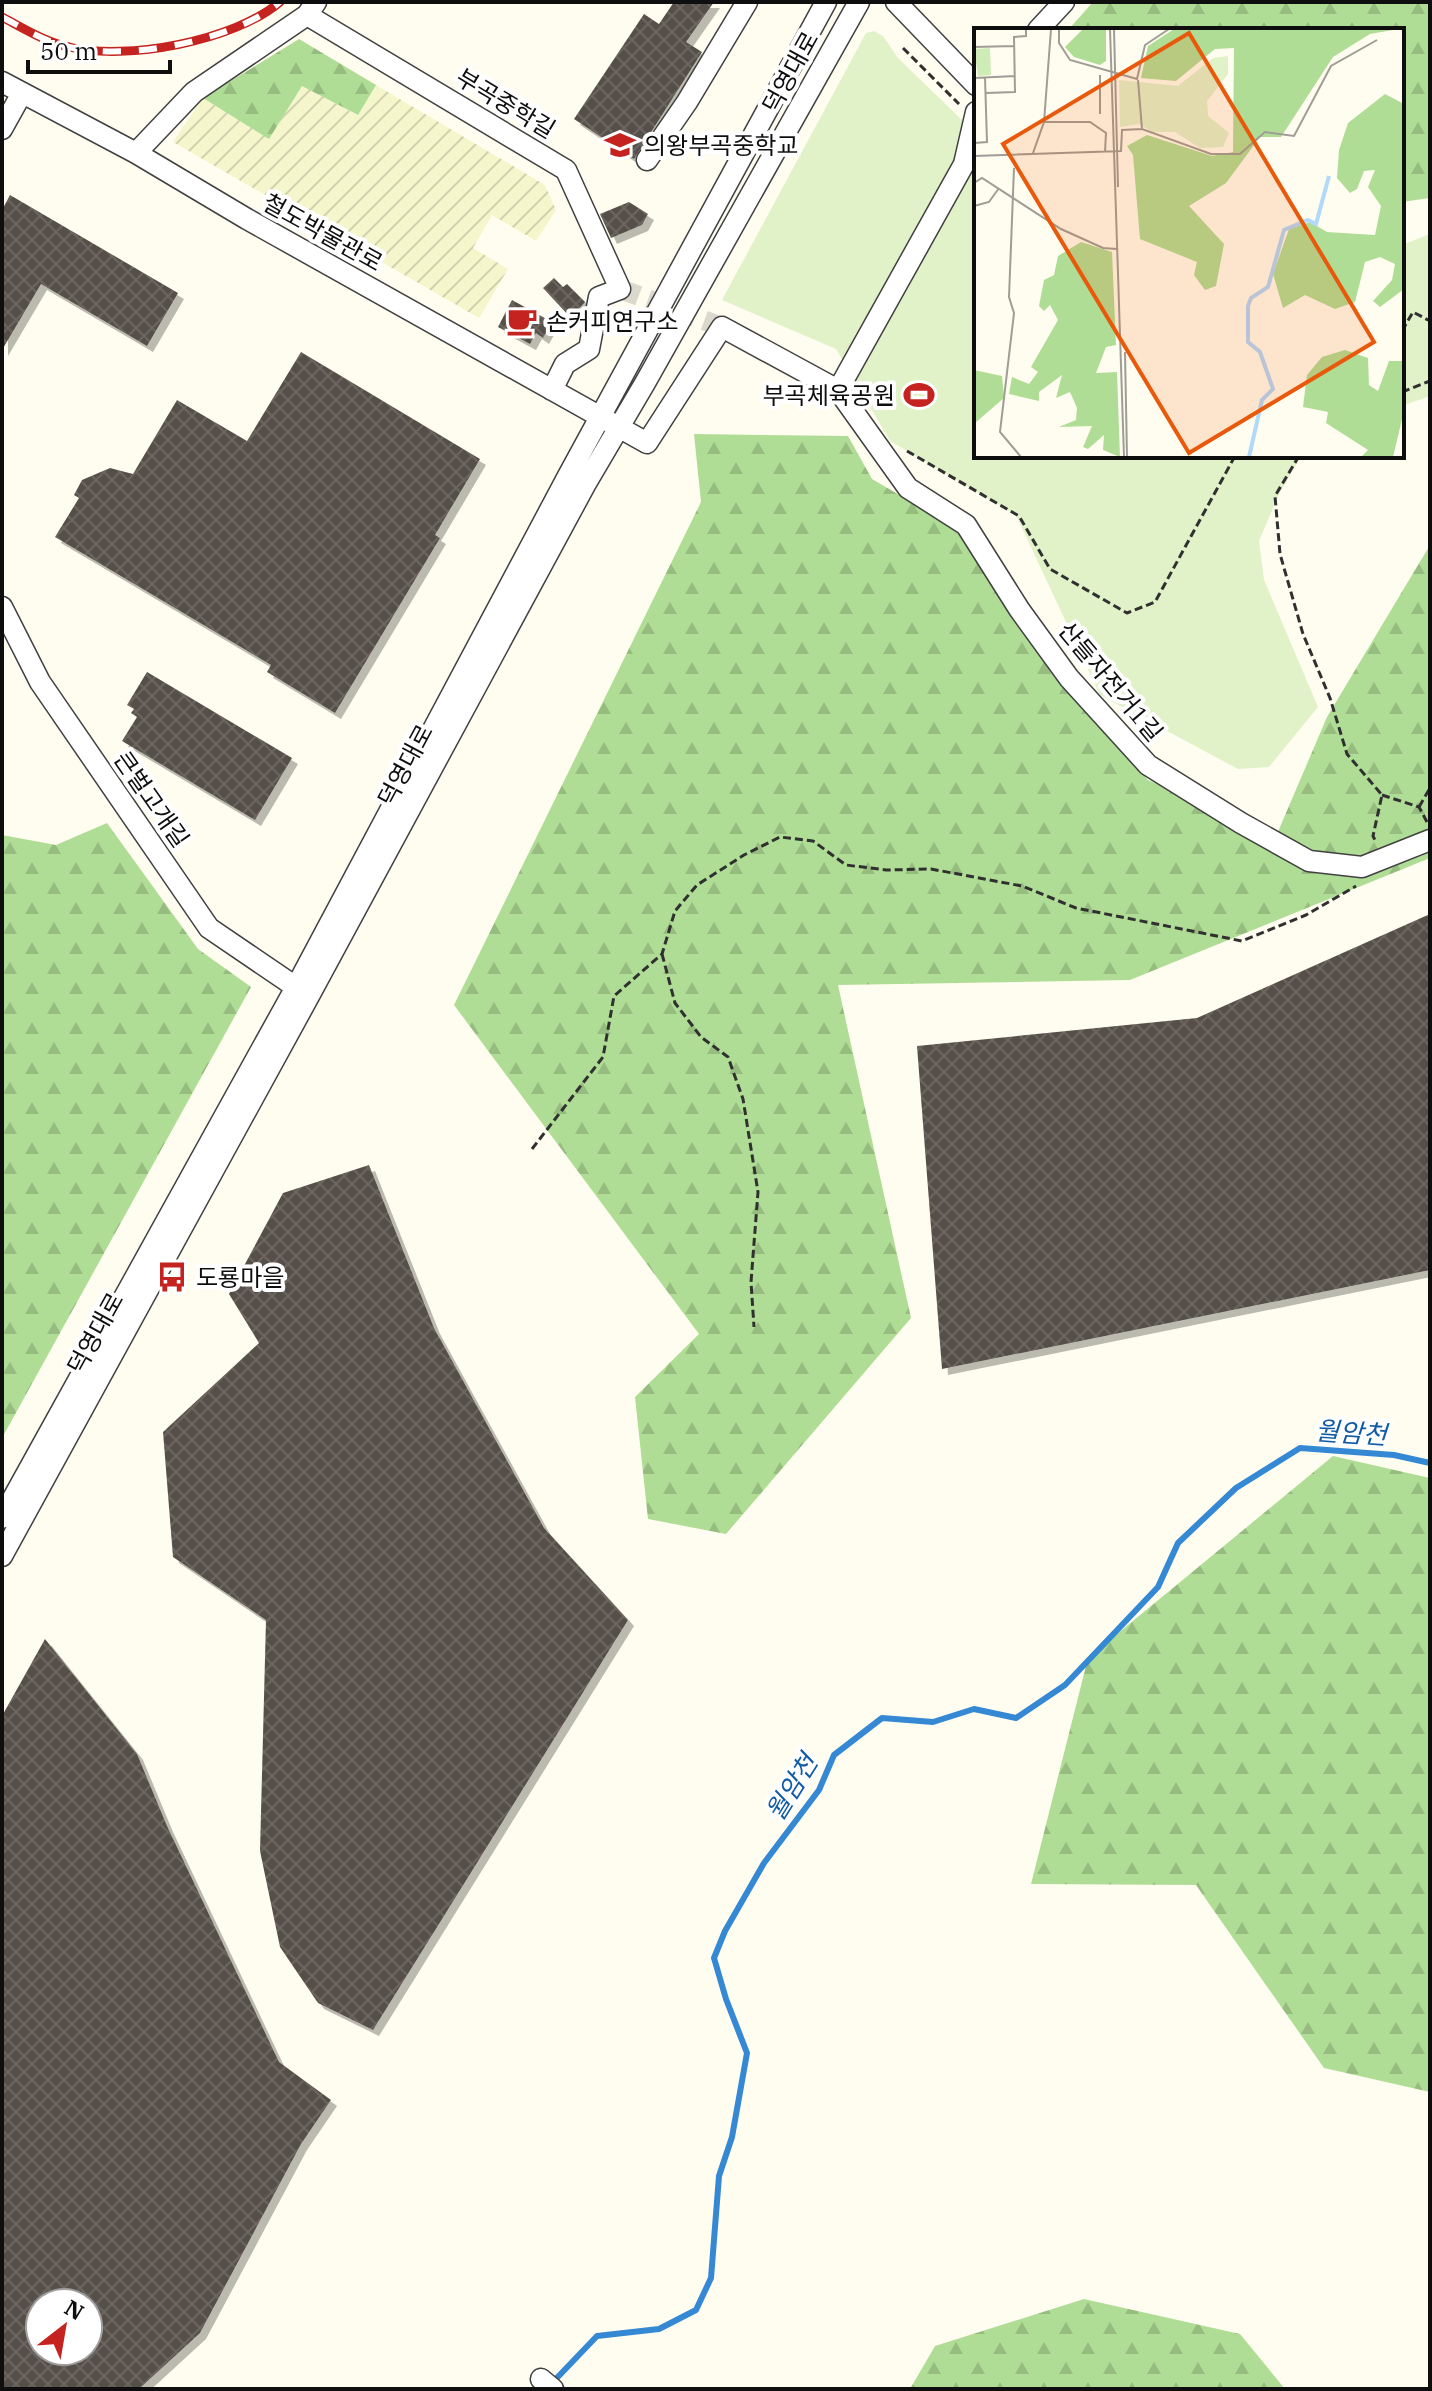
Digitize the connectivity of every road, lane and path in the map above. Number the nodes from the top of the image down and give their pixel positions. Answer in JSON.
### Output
{"nodes":[{"id":1,"x":747,"y":2,"type":"edge"},
{"id":2,"x":826,"y":2,"type":"edge"},
{"id":3,"x":859,"y":2,"type":"edge"},
{"id":4,"x":896,"y":2,"type":"edge"},
{"id":5,"x":1064,"y":2,"type":"edge"},
{"id":6,"x":311,"y":8,"type":"edge"},
{"id":7,"x":1040,"y":28,"type":"edge"},
{"id":8,"x":903,"y":48,"type":"dead end"},
{"id":9,"x":2,"y":82,"type":"edge"},
{"id":10,"x":974,"y":83,"type":"edge"},
{"id":11,"x":22,"y":93,"type":"junction"},
{"id":12,"x":971,"y":110,"type":"edge"},
{"id":13,"x":2,"y":129,"type":"edge"},
{"id":14,"x":136,"y":153,"type":"junction"},
{"id":15,"x":647,"y":160,"type":"dead end"},
{"id":16,"x":1430,"y":321,"type":"edge"},
{"id":17,"x":1404,"y":328,"type":"edge"},
{"id":18,"x":1430,"y":381,"type":"edge"},
{"id":19,"x":552,"y":390,"type":"junction"},
{"id":20,"x":838,"y":390,"type":"junction"},
{"id":21,"x":1404,"y":391,"type":"edge"},
{"id":22,"x":600,"y":417,"type":"junction"},
{"id":23,"x":619,"y":428,"type":"junction"},
{"id":24,"x":897,"y":445,"type":"dead end"},
{"id":25,"x":1234,"y":458,"type":"edge"},
{"id":26,"x":1298,"y":458,"type":"edge"},
{"id":27,"x":2,"y":607,"type":"edge"},
{"id":28,"x":1430,"y":788,"type":"edge"},
{"id":29,"x":1382,"y":795,"type":"junction"},
{"id":30,"x":1419,"y":807,"type":"junction"},
{"id":31,"x":1430,"y":830,"type":"edge"},
{"id":32,"x":1430,"y":840,"type":"edge"},
{"id":33,"x":1383,"y":860,"type":"junction"},
{"id":34,"x":662,"y":954,"type":"junction"},
{"id":35,"x":303,"y":991,"type":"junction"},
{"id":36,"x":532,"y":1149,"type":"dead end"},
{"id":37,"x":754,"y":1327,"type":"dead end"},
{"id":38,"x":2,"y":1518,"type":"edge"},
{"id":39,"x":2,"y":1556,"type":"edge"}],
"edges":[{"from":1,"to":15,"type":"street"},
{"from":2,"to":22,"type":"street","name":"덕영대로"},
{"from":3,"to":23,"type":"street","name":"덕영대로"},
{"from":4,"to":10,"type":"street"},
{"from":5,"to":7,"type":"street"},
{"from":6,"to":14,"type":"street","name":"부곡중학길"},
{"from":6,"to":19,"type":"street","name":"부곡중학길"},
{"from":8,"to":12,"type":"path"},
{"from":9,"to":11,"type":"street","name":"철도박물관로"},
{"from":11,"to":13,"type":"street"},
{"from":11,"to":14,"type":"street","name":"철도박물관로"},
{"from":12,"to":20,"type":"street"},
{"from":14,"to":19,"type":"street","name":"철도박물관로"},
{"from":16,"to":17,"type":"path"},
{"from":18,"to":21,"type":"path"},
{"from":19,"to":22,"type":"street","name":"철도박물관로"},
{"from":20,"to":23,"type":"street","name":"철도박물관로"},
{"from":20,"to":33,"type":"street","name":"산들자전거1길"},
{"from":22,"to":23,"type":"street","name":"철도박물관로"},
{"from":22,"to":35,"type":"street","name":"덕영대로"},
{"from":23,"to":35,"type":"street","name":"덕영대로"},
{"from":24,"to":25,"type":"path"},
{"from":26,"to":29,"type":"path"},
{"from":27,"to":35,"type":"street","name":"큰벌고개길"},
{"from":28,"to":30,"type":"path"},
{"from":29,"to":30,"type":"path"},
{"from":29,"to":33,"type":"path"},
{"from":30,"to":31,"type":"path"},
{"from":32,"to":33,"type":"street","name":"산들자전거1길"},
{"from":33,"to":34,"type":"path"},
{"from":34,"to":36,"type":"path"},
{"from":34,"to":37,"type":"path"},
{"from":35,"to":38,"type":"street","name":"덕영대로"},
{"from":35,"to":39,"type":"street","name":"덕영대로"}]}
